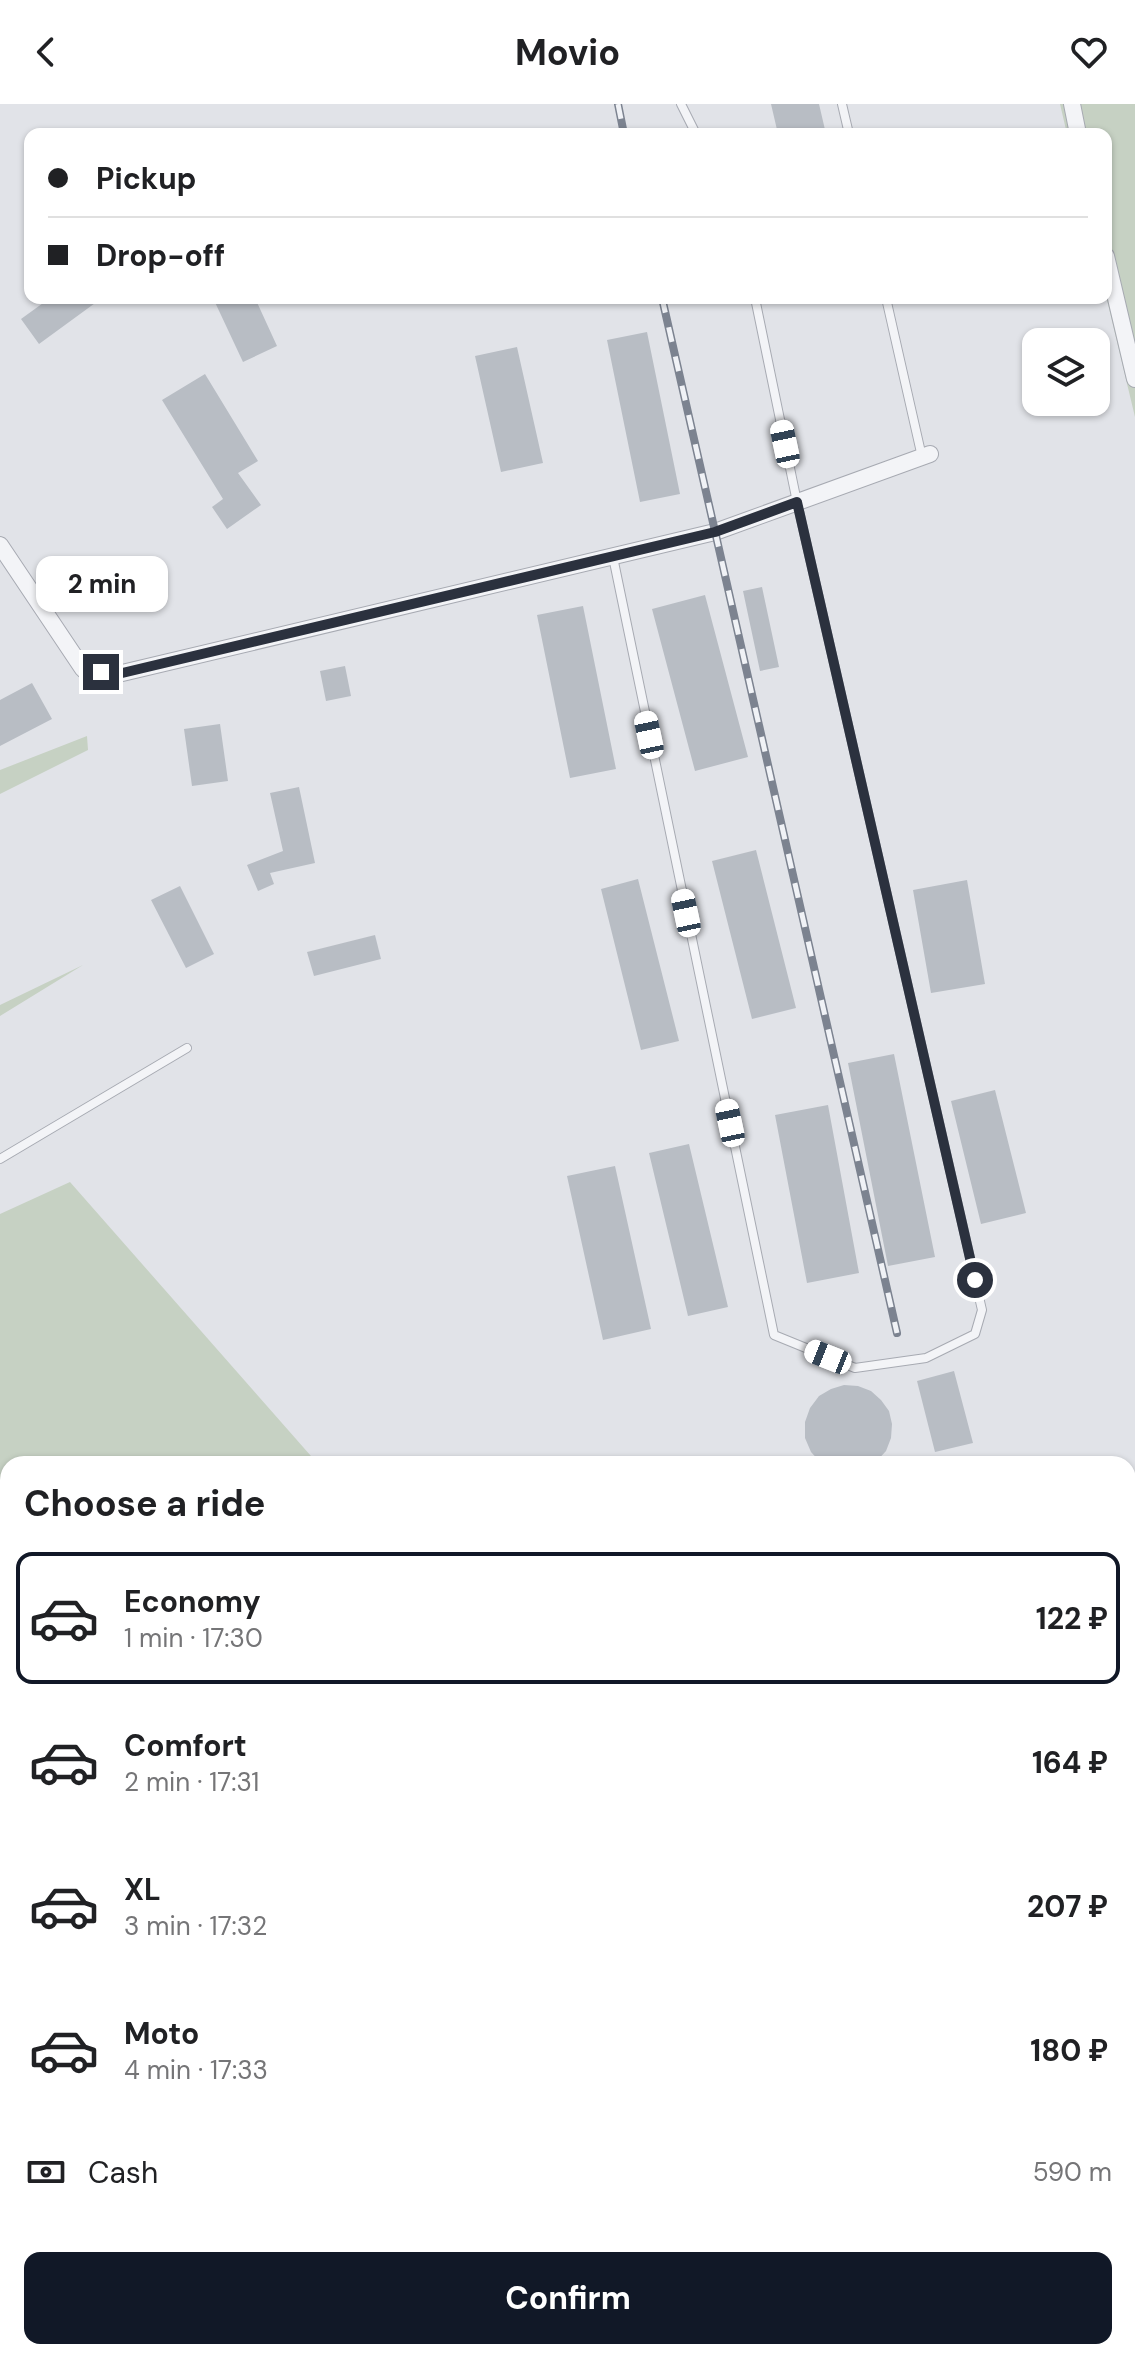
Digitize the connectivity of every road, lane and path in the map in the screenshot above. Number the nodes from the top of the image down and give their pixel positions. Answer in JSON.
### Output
{"nodes":[{"id":1,"x":681,"y":104,"type":"edge"},
{"id":2,"x":842,"y":104,"type":"edge"},
{"id":3,"x":1072,"y":104,"type":"edge"},
{"id":4,"x":693,"y":128,"type":"edge"},
{"id":5,"x":848,"y":128,"type":"edge"},
{"id":6,"x":1077,"y":128,"type":"edge"},
{"id":7,"x":1112,"y":281,"type":"edge"},
{"id":8,"x":756,"y":304,"type":"edge"},
{"id":9,"x":888,"y":304,"type":"edge"},
{"id":10,"x":1135,"y":379,"type":"edge"},
{"id":11,"x":926,"y":455,"type":"joint"},
{"id":12,"x":797,"y":502,"type":"junction"},
{"id":13,"x":0,"y":545,"type":"edge"},
{"id":14,"x":612,"y":556,"type":"junction"},
{"id":15,"x":187,"y":1048,"type":"dead end"},
{"id":16,"x":0,"y":1159,"type":"edge"}],
"edges":[{"from":1,"to":4,"type":"lane"},
{"from":2,"to":5,"type":"lane"},
{"from":3,"to":6,"type":"street"},
{"from":7,"to":10,"type":"street"},
{"from":8,"to":12,"type":"lane"},
{"from":9,"to":11,"type":"lane"},
{"from":11,"to":12,"type":"street"},
{"from":12,"to":14,"type":"street"},
{"from":12,"to":14,"type":"lane"},
{"from":13,"to":14,"type":"street"},
{"from":15,"to":16,"type":"lane"}]}
